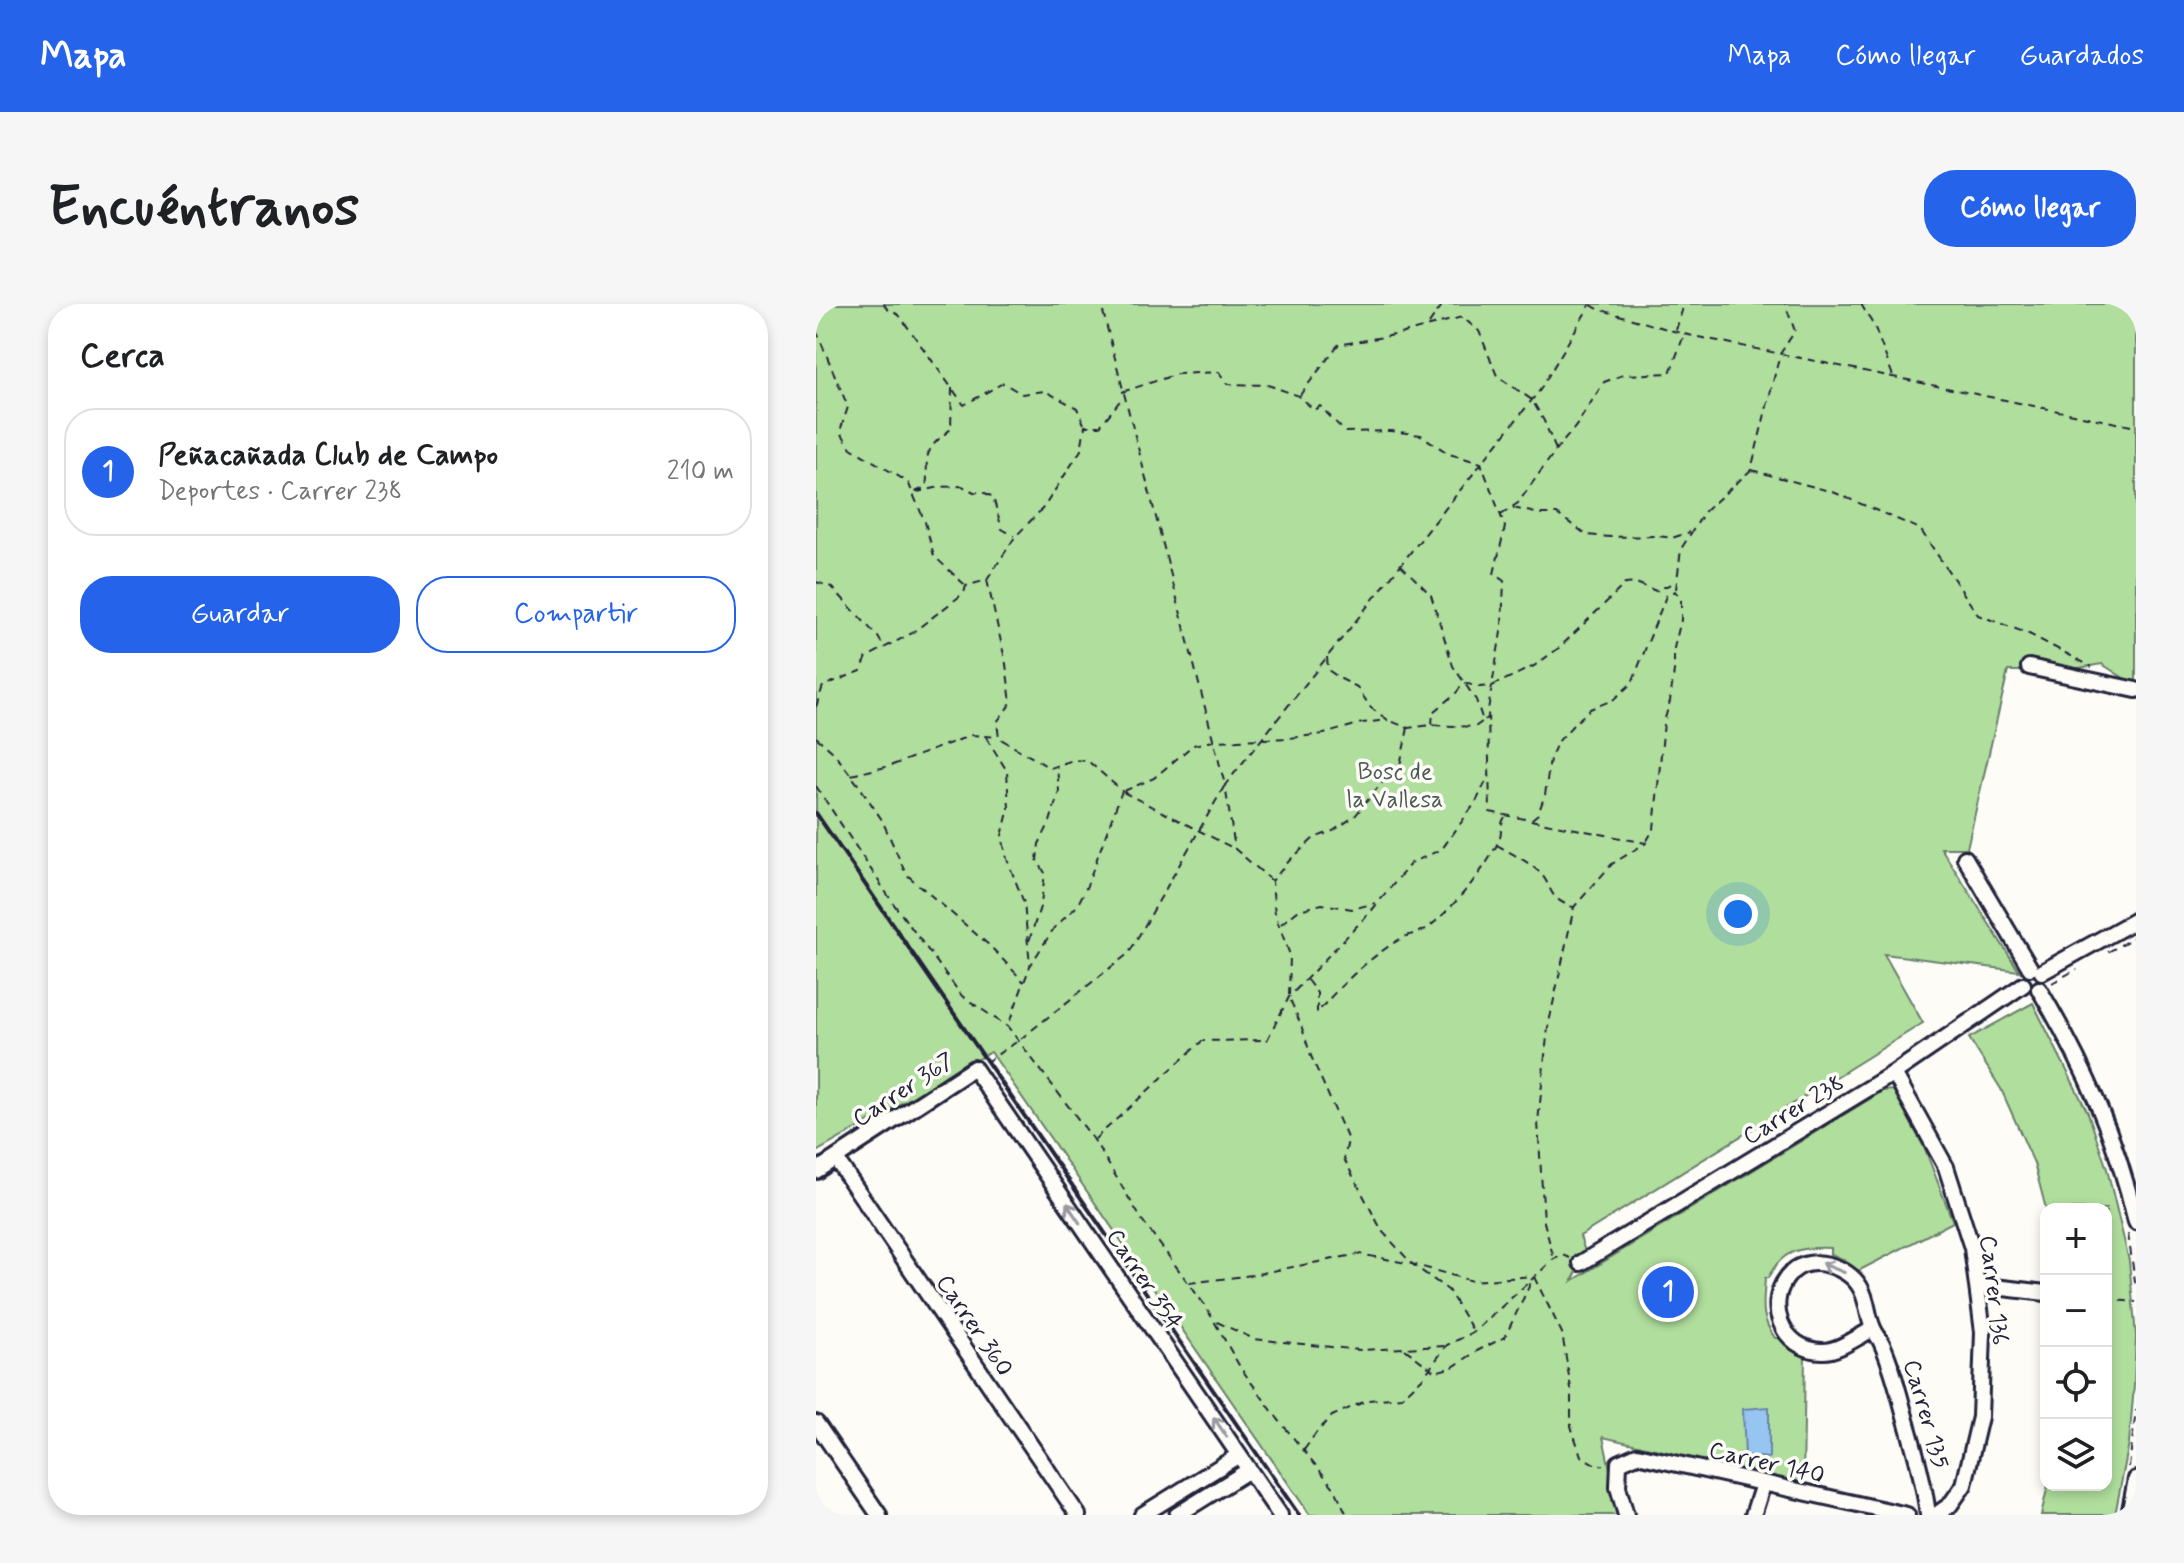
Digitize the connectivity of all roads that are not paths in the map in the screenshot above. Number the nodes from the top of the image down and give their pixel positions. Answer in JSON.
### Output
{"nodes":[{"id":1,"x":2029,"y":667,"type":"dead end"},
{"id":2,"x":2136,"y":690,"type":"edge"},
{"id":3,"x":1965,"y":858,"type":"dead end"},
{"id":4,"x":2136,"y":907,"type":"edge"},
{"id":5,"x":2136,"y":921,"type":"edge"},
{"id":6,"x":2036,"y":970,"type":"junction"},
{"id":7,"x":2023,"y":985,"type":"junction"},
{"id":8,"x":2039,"y":989,"type":"junction"},
{"id":9,"x":974,"y":1068,"type":"joint"},
{"id":10,"x":1894,"y":1073,"type":"junction"},
{"id":11,"x":836,"y":1159,"type":"junction"},
{"id":12,"x":2130,"y":1169,"type":"edge"},
{"id":13,"x":816,"y":1171,"type":"edge"},
{"id":14,"x":2136,"y":1222,"type":"edge"},
{"id":15,"x":1581,"y":1263,"type":"road end"},
{"id":16,"x":1977,"y":1285,"type":"junction"},
{"id":17,"x":2040,"y":1292,"type":"edge"},
{"id":18,"x":1873,"y":1329,"type":"junction"},
{"id":19,"x":816,"y":1423,"type":"edge"},
{"id":20,"x":1239,"y":1455,"type":"junction"},
{"id":21,"x":1249,"y":1470,"type":"junction"},
{"id":22,"x":2132,"y":1473,"type":"edge"},
{"id":23,"x":1763,"y":1484,"type":"junction"},
{"id":24,"x":879,"y":1515,"type":"edge"},
{"id":25,"x":1078,"y":1515,"type":"edge"},
{"id":26,"x":1142,"y":1515,"type":"edge"},
{"id":27,"x":1177,"y":1515,"type":"edge"},
{"id":28,"x":1280,"y":1515,"type":"edge"},
{"id":29,"x":1626,"y":1515,"type":"edge"},
{"id":30,"x":1753,"y":1515,"type":"edge"},
{"id":31,"x":1907,"y":1515,"type":"edge"},
{"id":32,"x":1928,"y":1515,"type":"edge"},
{"id":33,"x":1936,"y":1515,"type":"edge"},
{"id":34,"x":2129,"y":1515,"type":"edge"}],
"edges":[{"from":1,"to":2,"type":"street"},
{"from":3,"to":6,"type":"street"},
{"from":4,"to":5,"type":"street"},
{"from":5,"to":6,"type":"street"},
{"from":6,"to":7,"type":"street"},
{"from":6,"to":8,"type":"street"},
{"from":7,"to":8,"type":"street"},
{"from":7,"to":10,"type":"street","name":"Carrer 238"},
{"from":8,"to":12,"type":"street"},
{"from":9,"to":11,"type":"street","name":"Carrer 367"},
{"from":20,"to":9,"type":"street","name":"Carrer 354","one_way":true},
{"from":10,"to":15,"type":"street","name":"Carrer 238"},
{"from":10,"to":16,"type":"street","name":"Carrer 136"},
{"from":11,"to":13,"type":"street","name":"Carrer 367"},
{"from":11,"to":25,"type":"street","name":"Carrer 360"},
{"from":12,"to":14,"type":"street"},
{"from":16,"to":17,"type":"street"},
{"from":16,"to":33,"type":"street","name":"Carrer 136"},
{"from":18,"to":18,"type":"street","name":"Carrer 135","one_way":true},
{"from":18,"to":32,"type":"street","name":"Carrer 135"},
{"from":19,"to":24,"type":"street"},
{"from":20,"to":21,"type":"street","name":"Carrer 354"},
{"from":20,"to":26,"type":"street"},
{"from":21,"to":27,"type":"street"},
{"from":21,"to":28,"type":"street","name":"Carrer 354"},
{"from":22,"to":34,"type":"street"},
{"from":23,"to":29,"type":"street","name":"Carrer 140"},
{"from":23,"to":30,"type":"street"},
{"from":23,"to":31,"type":"street","name":"Carrer 140"}]}
